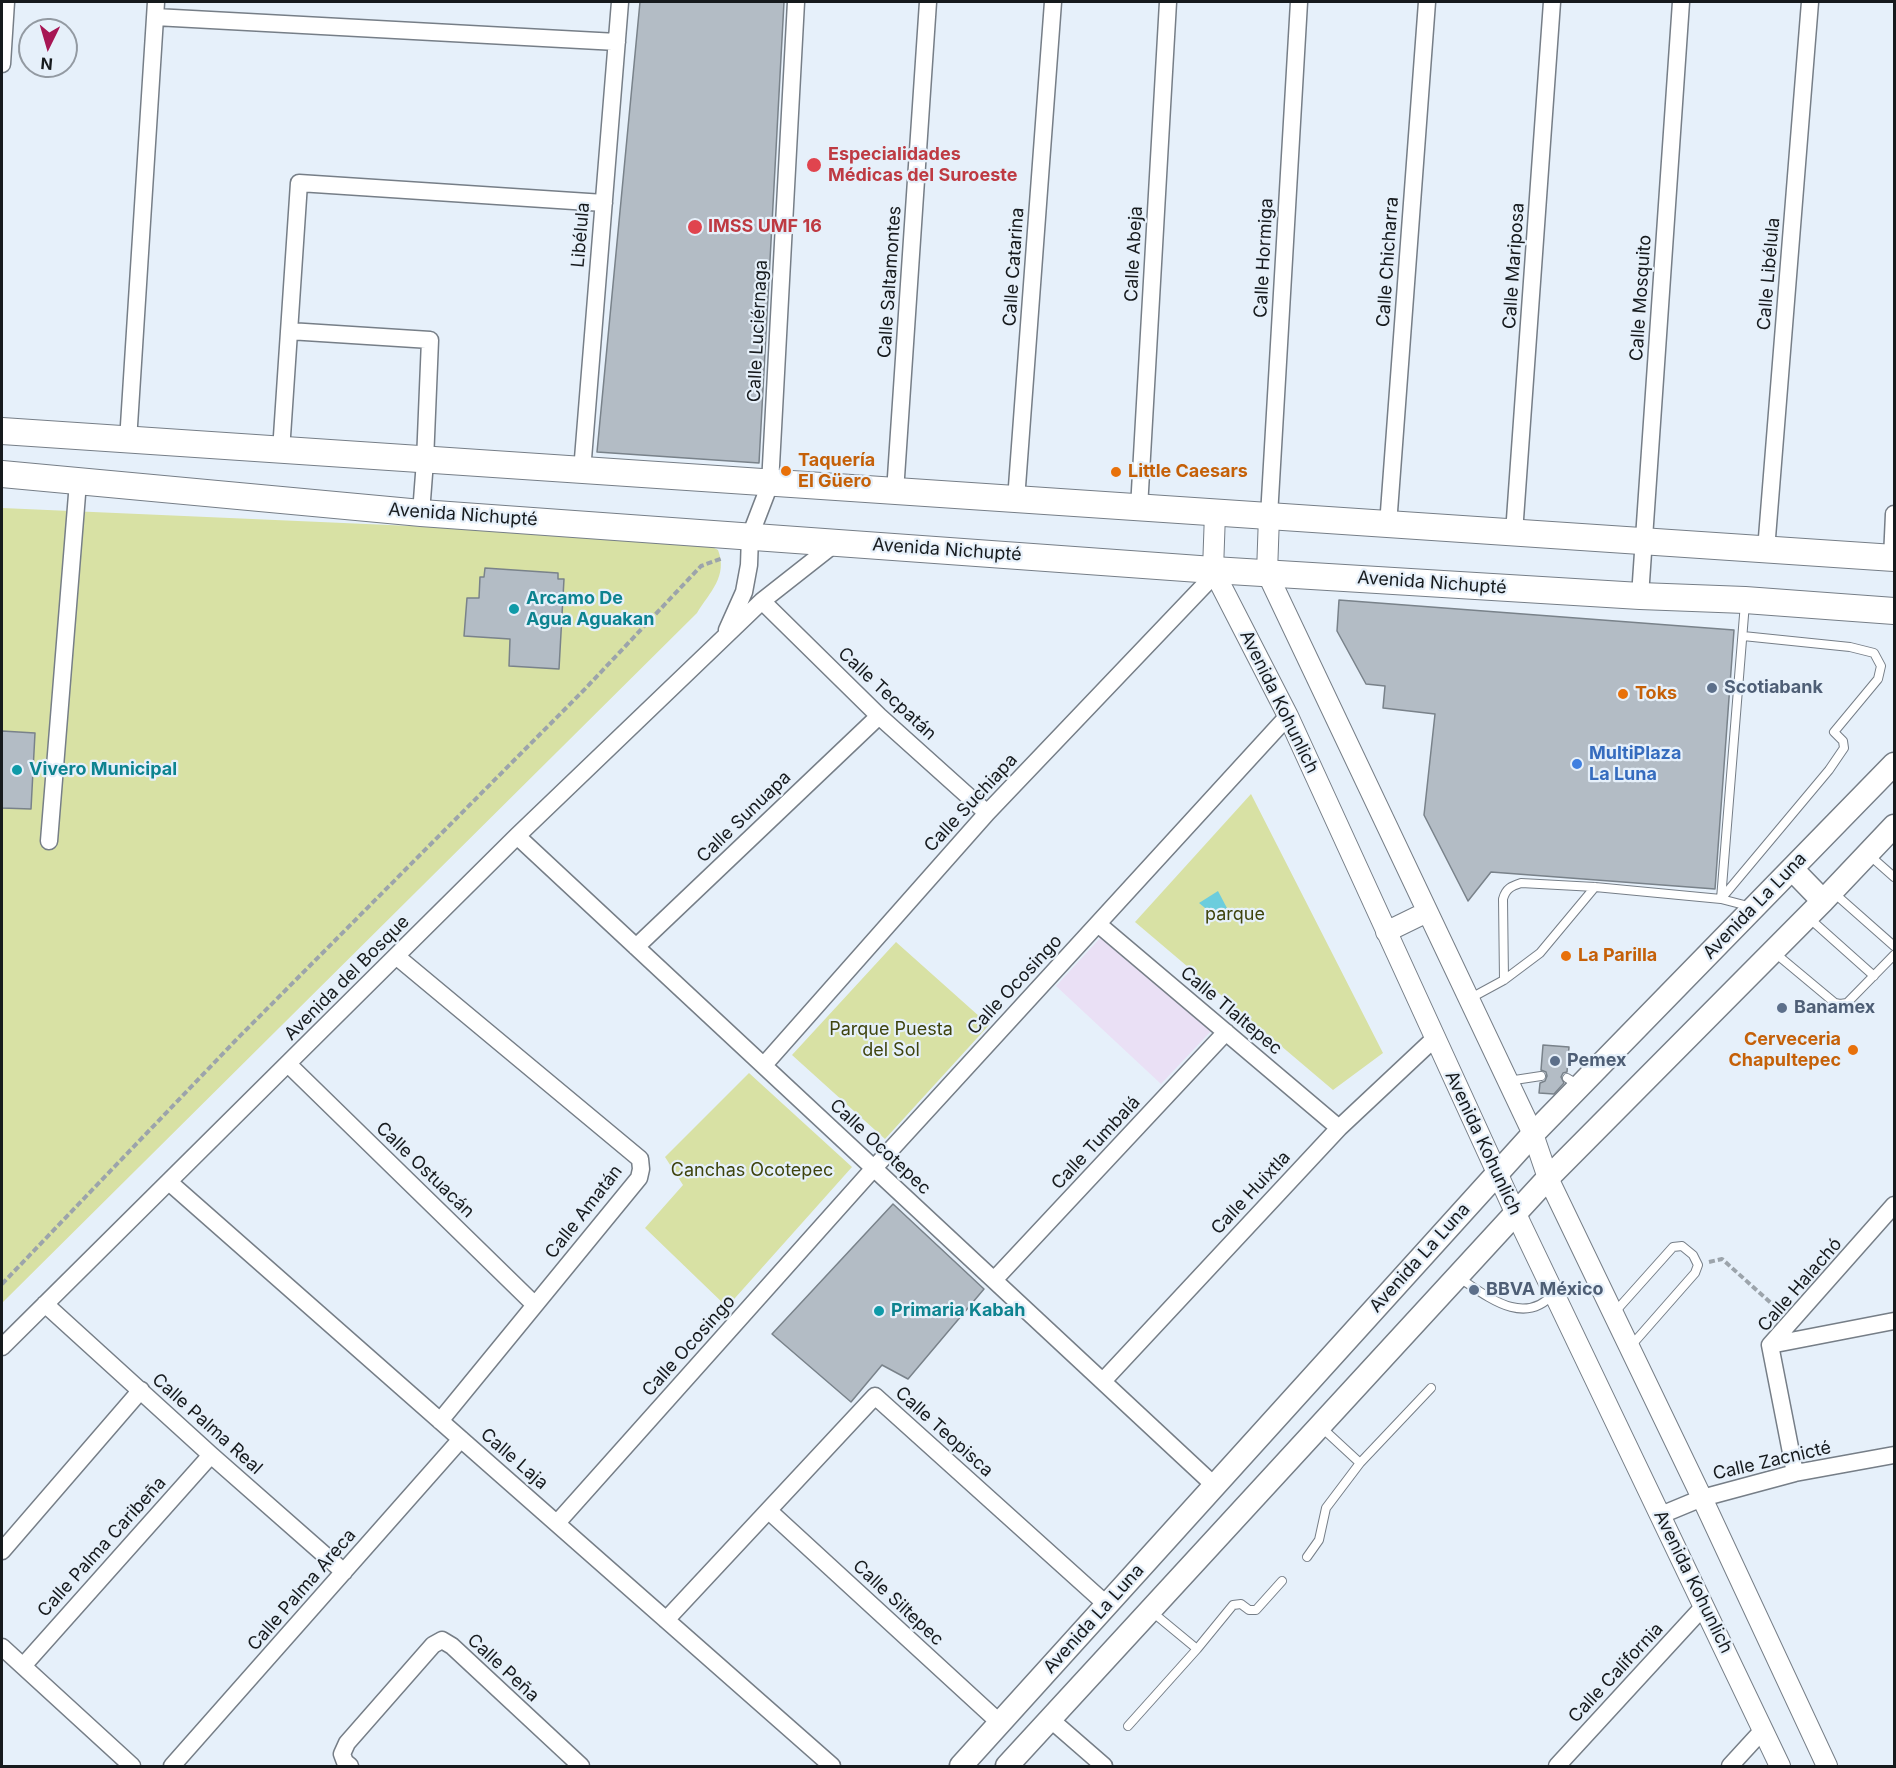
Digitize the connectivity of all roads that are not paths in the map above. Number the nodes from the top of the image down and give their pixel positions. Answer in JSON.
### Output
{"nodes":[{"id":1,"x":6,"y":2,"type":"edge"},
{"id":2,"x":620,"y":2,"type":"edge"},
{"id":3,"x":796,"y":2,"type":"edge"},
{"id":4,"x":928,"y":2,"type":"edge"},
{"id":5,"x":1053,"y":2,"type":"edge"},
{"id":6,"x":1168,"y":2,"type":"edge"},
{"id":7,"x":1299,"y":2,"type":"edge"},
{"id":8,"x":1427,"y":2,"type":"edge"},
{"id":9,"x":1552,"y":2,"type":"edge"},
{"id":10,"x":1681,"y":2,"type":"edge"},
{"id":11,"x":1810,"y":2,"type":"edge"},
{"id":12,"x":156,"y":9,"type":"edge"},
{"id":13,"x":616,"y":42,"type":"junction"},
{"id":14,"x":2,"y":54,"type":"edge"},
{"id":15,"x":604,"y":203,"type":"junction"},
{"id":16,"x":289,"y":331,"type":"junction"},
{"id":17,"x":2,"y":431,"type":"edge"},
{"id":18,"x":128,"y":441,"type":"junction"},
{"id":19,"x":281,"y":452,"type":"junction"},
{"id":20,"x":425,"y":461,"type":"junction"},
{"id":21,"x":582,"y":471,"type":"junction"},
{"id":22,"x":2,"y":474,"type":"edge"},
{"id":23,"x":78,"y":482,"type":"junction"},
{"id":24,"x":770,"y":484,"type":"junction"},
{"id":25,"x":895,"y":492,"type":"junction"},
{"id":26,"x":1017,"y":500,"type":"junction"},
{"id":27,"x":1139,"y":508,"type":"junction"},
{"id":28,"x":421,"y":513,"type":"junction"},
{"id":29,"x":1215,"y":513,"type":"junction"},
{"id":30,"x":1894,"y":514,"type":"edge"},
{"id":31,"x":1269,"y":516,"type":"junction"},
{"id":32,"x":1388,"y":525,"type":"junction"},
{"id":33,"x":1514,"y":533,"type":"junction"},
{"id":34,"x":750,"y":542,"type":"junction"},
{"id":35,"x":837,"y":542,"type":"junction"},
{"id":36,"x":1643,"y":542,"type":"junction"},
{"id":37,"x":1766,"y":550,"type":"junction"},
{"id":38,"x":1893,"y":558,"type":"edge"},
{"id":39,"x":1214,"y":572,"type":"junction"},
{"id":40,"x":1267,"y":573,"type":"junction"},
{"id":41,"x":1640,"y":596,"type":"junction"},
{"id":42,"x":1746,"y":600,"type":"junction"},
{"id":43,"x":762,"y":602,"type":"junction"},
{"id":44,"x":1894,"y":611,"type":"edge"},
{"id":45,"x":1743,"y":636,"type":"junction"},
{"id":46,"x":723,"y":639,"type":"junction"},
{"id":47,"x":879,"y":716,"type":"junction"},
{"id":48,"x":1288,"y":716,"type":"junction"},
{"id":49,"x":1894,"y":764,"type":"edge"},
{"id":50,"x":987,"y":813,"type":"junction"},
{"id":51,"x":1894,"y":826,"type":"edge"},
{"id":52,"x":517,"y":836,"type":"junction"},
{"id":53,"x":49,"y":841,"type":"dead end"},
{"id":54,"x":1868,"y":854,"type":"junction"},
{"id":55,"x":1792,"y":869,"type":"junction"},
{"id":56,"x":1894,"y":878,"type":"edge"},
{"id":57,"x":1595,"y":887,"type":"junction"},
{"id":58,"x":1720,"y":899,"type":"junction"},
{"id":59,"x":1821,"y":903,"type":"junction"},
{"id":60,"x":1754,"y":908,"type":"junction"},
{"id":61,"x":1427,"y":912,"type":"junction"},
{"id":62,"x":1098,"y":924,"type":"junction"},
{"id":63,"x":1386,"y":932,"type":"junction"},
{"id":64,"x":1894,"y":946,"type":"edge"},
{"id":65,"x":636,"y":947,"type":"junction"},
{"id":66,"x":1773,"y":951,"type":"junction"},
{"id":67,"x":1894,"y":954,"type":"edge"},
{"id":68,"x":396,"y":956,"type":"junction"},
{"id":69,"x":1874,"y":976,"type":"junction"},
{"id":70,"x":1504,"y":980,"type":"junction"},
{"id":71,"x":1469,"y":999,"type":"junction"},
{"id":72,"x":1226,"y":1032,"type":"junction"},
{"id":73,"x":1435,"y":1038,"type":"junction"},
{"id":74,"x":288,"y":1064,"type":"junction"},
{"id":75,"x":764,"y":1065,"type":"junction"},
{"id":76,"x":1540,"y":1076,"type":"dead end"},
{"id":77,"x":1508,"y":1081,"type":"junction"},
{"id":78,"x":1339,"y":1128,"type":"junction"},
{"id":79,"x":1533,"y":1134,"type":"junction"},
{"id":80,"x":874,"y":1168,"type":"junction"},
{"id":81,"x":1497,"y":1173,"type":"junction"},
{"id":82,"x":1548,"y":1178,"type":"junction"},
{"id":83,"x":169,"y":1182,"type":"junction"},
{"id":84,"x":1894,"y":1205,"type":"edge"},
{"id":85,"x":1516,"y":1213,"type":"junction"},
{"id":86,"x":1457,"y":1277,"type":"junction"},
{"id":87,"x":994,"y":1280,"type":"junction"},
{"id":88,"x":1554,"y":1293,"type":"junction"},
{"id":89,"x":45,"y":1304,"type":"junction"},
{"id":90,"x":535,"y":1305,"type":"junction"},
{"id":91,"x":1614,"y":1313,"type":"junction"},
{"id":92,"x":1894,"y":1322,"type":"edge"},
{"id":93,"x":1770,"y":1345,"type":"junction"},
{"id":94,"x":2,"y":1347,"type":"edge"},
{"id":95,"x":1630,"y":1347,"type":"junction"},
{"id":96,"x":1103,"y":1381,"type":"junction"},
{"id":97,"x":1431,"y":1388,"type":"dead end"},
{"id":98,"x":141,"y":1390,"type":"junction"},
{"id":99,"x":440,"y":1420,"type":"junction"},
{"id":100,"x":1320,"y":1426,"type":"junction"},
{"id":101,"x":461,"y":1439,"type":"junction"},
{"id":102,"x":211,"y":1455,"type":"junction"},
{"id":103,"x":1894,"y":1455,"type":"edge"},
{"id":104,"x":1360,"y":1463,"type":"junction"},
{"id":105,"x":1795,"y":1473,"type":"junction"},
{"id":106,"x":1215,"y":1486,"type":"junction"},
{"id":107,"x":1702,"y":1498,"type":"junction"},
{"id":108,"x":769,"y":1511,"type":"junction"},
{"id":109,"x":1661,"y":1515,"type":"junction"},
{"id":110,"x":557,"y":1523,"type":"junction"},
{"id":111,"x":2,"y":1551,"type":"edge"},
{"id":112,"x":1307,"y":1557,"type":"dead end"},
{"id":113,"x":344,"y":1572,"type":"junction"},
{"id":114,"x":1282,"y":1581,"type":"dead end"},
{"id":115,"x":1107,"y":1605,"type":"junction"},
{"id":116,"x":1704,"y":1606,"type":"junction"},
{"id":117,"x":1151,"y":1610,"type":"junction"},
{"id":118,"x":666,"y":1620,"type":"junction"},
{"id":119,"x":2,"y":1647,"type":"edge"},
{"id":120,"x":1197,"y":1650,"type":"junction"},
{"id":121,"x":23,"y":1666,"type":"junction"},
{"id":122,"x":1050,"y":1719,"type":"junction"},
{"id":123,"x":1000,"y":1723,"type":"junction"},
{"id":124,"x":1128,"y":1726,"type":"dead end"},
{"id":125,"x":1764,"y":1730,"type":"junction"},
{"id":126,"x":132,"y":1767,"type":"edge"},
{"id":127,"x":172,"y":1767,"type":"edge"},
{"id":128,"x":350,"y":1767,"type":"edge"},
{"id":129,"x":581,"y":1767,"type":"edge"},
{"id":130,"x":832,"y":1767,"type":"edge"},
{"id":131,"x":961,"y":1767,"type":"edge"},
{"id":132,"x":1007,"y":1767,"type":"edge"},
{"id":133,"x":1104,"y":1767,"type":"edge"},
{"id":134,"x":1557,"y":1767,"type":"edge"},
{"id":135,"x":1730,"y":1767,"type":"edge"},
{"id":136,"x":1780,"y":1767,"type":"edge"},
{"id":137,"x":1827,"y":1767,"type":"edge"}],
"edges":[{"from":1,"to":14,"type":"street"},
{"from":2,"to":13,"type":"street","name":"Libélula"},
{"from":3,"to":24,"type":"street","name":"Calle Luciérnaga"},
{"from":4,"to":25,"type":"street","name":"Calle Saltamontes"},
{"from":5,"to":26,"type":"street","name":"Calle Catarina"},
{"from":6,"to":27,"type":"street","name":"Calle Abeja"},
{"from":7,"to":31,"type":"street","name":"Calle Hormiga"},
{"from":8,"to":32,"type":"street","name":"Calle Chicharra"},
{"from":9,"to":33,"type":"street","name":"Calle Mariposa"},
{"from":10,"to":36,"type":"street","name":"Calle Mosquito"},
{"from":11,"to":37,"type":"street","name":"Calle Libélula"},
{"from":12,"to":13,"type":"street"},
{"from":12,"to":18,"type":"street"},
{"from":13,"to":15,"type":"street","name":"Libélula"},
{"from":15,"to":16,"type":"street"},
{"from":15,"to":21,"type":"street","name":"Libélula"},
{"from":16,"to":19,"type":"street"},
{"from":16,"to":20,"type":"street"},
{"from":17,"to":18,"type":"main road"},
{"from":18,"to":19,"type":"main road"},
{"from":19,"to":20,"type":"main road"},
{"from":20,"to":21,"type":"main road"},
{"from":20,"to":28,"type":"street"},
{"from":21,"to":24,"type":"main road"},
{"from":22,"to":23,"type":"main road","name":"Avenida Nichupté"},
{"from":23,"to":28,"type":"main road","name":"Avenida Nichupté"},
{"from":23,"to":53,"type":"street"},
{"from":24,"to":25,"type":"main road"},
{"from":24,"to":34,"type":"street","name":"Avenida del Bosque"},
{"from":25,"to":26,"type":"main road"},
{"from":26,"to":27,"type":"main road"},
{"from":27,"to":29,"type":"main road"},
{"from":28,"to":34,"type":"main road","name":"Avenida Nichupté"},
{"from":29,"to":31,"type":"main road"},
{"from":29,"to":39,"type":"street","name":"Avenida Kohunlich"},
{"from":30,"to":38,"type":"street"},
{"from":31,"to":32,"type":"main road"},
{"from":31,"to":40,"type":"street"},
{"from":32,"to":33,"type":"main road"},
{"from":33,"to":36,"type":"main road"},
{"from":34,"to":35,"type":"main road","name":"Avenida Nichupté"},
{"from":34,"to":46,"type":"street","name":"Avenida del Bosque"},
{"from":35,"to":39,"type":"main road","name":"Avenida Nichupté"},
{"from":35,"to":43,"type":"street","name":"Avenida del Bosque"},
{"from":36,"to":37,"type":"main road"},
{"from":36,"to":41,"type":"street","name":"Calle Mosquito"},
{"from":37,"to":38,"type":"main road"},
{"from":39,"to":40,"type":"main road","name":"Avenida Nichupté"},
{"from":39,"to":48,"type":"street","name":"Avenida Kohunlich"},
{"from":39,"to":50,"type":"street","name":"Calle Suchiapa"},
{"from":40,"to":41,"type":"main road","name":"Avenida Nichupté"},
{"from":40,"to":61,"type":"street"},
{"from":41,"to":42,"type":"main road","name":"Avenida Nichupté"},
{"from":42,"to":44,"type":"main road","name":"Avenida Nichupté"},
{"from":42,"to":45,"type":"lane"},
{"from":43,"to":46,"type":"street","name":"Avenida del Bosque"},
{"from":43,"to":47,"type":"street","name":"Calle Tecpatán"},
{"from":45,"to":58,"type":"lane"},
{"from":45,"to":58,"type":"lane"},
{"from":46,"to":52,"type":"street","name":"Avenida del Bosque"},
{"from":47,"to":50,"type":"street","name":"Calle Tecpatán"},
{"from":47,"to":65,"type":"street","name":"Calle Sunuapa"},
{"from":48,"to":62,"type":"street","name":"Calle Ocosingo"},
{"from":48,"to":63,"type":"street","name":"Avenida Kohunlich"},
{"from":49,"to":55,"type":"main road","name":"Avenida La Luna"},
{"from":50,"to":75,"type":"street","name":"Calle Suchiapa"},
{"from":51,"to":54,"type":"main road","name":"Avenida La Luna"},
{"from":52,"to":65,"type":"street","name":"Calle Ocotepec"},
{"from":52,"to":68,"type":"street","name":"Avenida del Bosque"},
{"from":54,"to":56,"type":"lane"},
{"from":54,"to":59,"type":"main road","name":"Avenida La Luna"},
{"from":55,"to":59,"type":"main road"},
{"from":55,"to":60,"type":"main road","name":"Avenida La Luna"},
{"from":57,"to":58,"type":"lane"},
{"from":57,"to":70,"type":"lane"},
{"from":57,"to":70,"type":"lane"},
{"from":58,"to":60,"type":"lane"},
{"from":59,"to":64,"type":"lane"},
{"from":59,"to":66,"type":"main road","name":"Avenida La Luna"},
{"from":59,"to":69,"type":"lane"},
{"from":60,"to":79,"type":"main road","name":"Avenida La Luna"},
{"from":61,"to":63,"type":"street"},
{"from":61,"to":71,"type":"street"},
{"from":62,"to":72,"type":"street","name":"Calle Tlaltepec"},
{"from":62,"to":80,"type":"street","name":"Calle Ocosingo"},
{"from":63,"to":73,"type":"street","name":"Avenida Kohunlich"},
{"from":65,"to":75,"type":"street","name":"Calle Ocotepec"},
{"from":66,"to":69,"type":"lane"},
{"from":66,"to":82,"type":"main road","name":"Avenida La Luna"},
{"from":67,"to":69,"type":"lane"},
{"from":68,"to":74,"type":"street","name":"Avenida del Bosque"},
{"from":68,"to":90,"type":"street","name":"Calle Amatán"},
{"from":70,"to":71,"type":"lane"},
{"from":71,"to":77,"type":"street"},
{"from":72,"to":78,"type":"street","name":"Calle Tlaltepec"},
{"from":72,"to":87,"type":"street","name":"Calle Tumbalá"},
{"from":73,"to":78,"type":"street","name":"Calle Huixtla"},
{"from":73,"to":81,"type":"street","name":"Avenida Kohunlich"},
{"from":74,"to":83,"type":"street","name":"Avenida del Bosque"},
{"from":74,"to":90,"type":"street","name":"Calle Ostuacán"},
{"from":75,"to":80,"type":"street","name":"Calle Ocotepec"},
{"from":76,"to":77,"type":"lane"},
{"from":77,"to":79,"type":"street"},
{"from":78,"to":96,"type":"street","name":"Calle Huixtla"},
{"from":79,"to":81,"type":"main road","name":"Avenida La Luna"},
{"from":79,"to":82,"type":"street"},
{"from":80,"to":87,"type":"street","name":"Calle Ocotepec"},
{"from":80,"to":110,"type":"street","name":"Calle Ocosingo"},
{"from":81,"to":85,"type":"street","name":"Avenida Kohunlich"},
{"from":81,"to":106,"type":"main road","name":"Avenida La Luna"},
{"from":82,"to":85,"type":"main road","name":"Avenida La Luna"},
{"from":82,"to":91,"type":"street"},
{"from":83,"to":89,"type":"street","name":"Avenida del Bosque"},
{"from":83,"to":99,"type":"street","name":"Calle Laja"},
{"from":84,"to":93,"type":"street","name":"Calle Halachó"},
{"from":85,"to":86,"type":"main road","name":"Avenida La Luna"},
{"from":85,"to":88,"type":"street","name":"Avenida Kohunlich"},
{"from":86,"to":88,"type":"lane"},
{"from":86,"to":100,"type":"main road","name":"Avenida La Luna"},
{"from":87,"to":96,"type":"street","name":"Calle Ocotepec"},
{"from":88,"to":109,"type":"street","name":"Avenida Kohunlich"},
{"from":89,"to":94,"type":"street","name":"Avenida del Bosque"},
{"from":89,"to":98,"type":"street","name":"Calle Palma Real"},
{"from":90,"to":99,"type":"street","name":"Calle Amatán"},
{"from":91,"to":95,"type":"street"},
{"from":91,"to":95,"type":"lane"},
{"from":92,"to":93,"type":"street"},
{"from":93,"to":105,"type":"street","name":"Calle Halachó"},
{"from":95,"to":107,"type":"street"},
{"from":96,"to":106,"type":"street","name":"Calle Ocotepec"},
{"from":97,"to":104,"type":"lane"},
{"from":98,"to":102,"type":"street","name":"Calle Palma Real"},
{"from":98,"to":111,"type":"street"},
{"from":99,"to":101,"type":"street","name":"Calle Laja"},
{"from":100,"to":104,"type":"lane"},
{"from":100,"to":117,"type":"main road","name":"Avenida La Luna"},
{"from":101,"to":110,"type":"street","name":"Calle Laja"},
{"from":101,"to":113,"type":"street","name":"Calle Palma Areca"},
{"from":102,"to":113,"type":"street","name":"Calle Palma Real"},
{"from":102,"to":121,"type":"street","name":"Calle Palma Caribeña"},
{"from":103,"to":105,"type":"street","name":"Calle Zacnicté"},
{"from":104,"to":112,"type":"lane"},
{"from":105,"to":107,"type":"street","name":"Calle Zacnicté"},
{"from":106,"to":115,"type":"main road","name":"Avenida La Luna"},
{"from":107,"to":109,"type":"street","name":"Calle Zacnicté"},
{"from":107,"to":137,"type":"street"},
{"from":108,"to":115,"type":"street","name":"Calle Teopisca"},
{"from":108,"to":118,"type":"street","name":"Calle Teopisca"},
{"from":108,"to":123,"type":"street","name":"Calle Siltepec"},
{"from":109,"to":116,"type":"street","name":"Avenida Kohunlich"},
{"from":110,"to":118,"type":"street","name":"Calle Laja"},
{"from":113,"to":127,"type":"street","name":"Calle Palma Areca"},
{"from":114,"to":120,"type":"lane"},
{"from":115,"to":123,"type":"main road","name":"Avenida La Luna"},
{"from":116,"to":125,"type":"street","name":"Avenida Kohunlich"},
{"from":116,"to":134,"type":"street","name":"Calle California"},
{"from":117,"to":120,"type":"lane"},
{"from":117,"to":122,"type":"main road","name":"Avenida La Luna"},
{"from":118,"to":130,"type":"street","name":"Calle Laja"},
{"from":119,"to":121,"type":"street"},
{"from":120,"to":124,"type":"lane"},
{"from":121,"to":126,"type":"street"},
{"from":122,"to":132,"type":"main road","name":"Avenida La Luna"},
{"from":122,"to":133,"type":"street"},
{"from":123,"to":131,"type":"main road","name":"Avenida La Luna"},
{"from":125,"to":135,"type":"street"},
{"from":125,"to":136,"type":"street","name":"Avenida Kohunlich"},
{"from":128,"to":129,"type":"street","name":"Calle Peña"}]}
